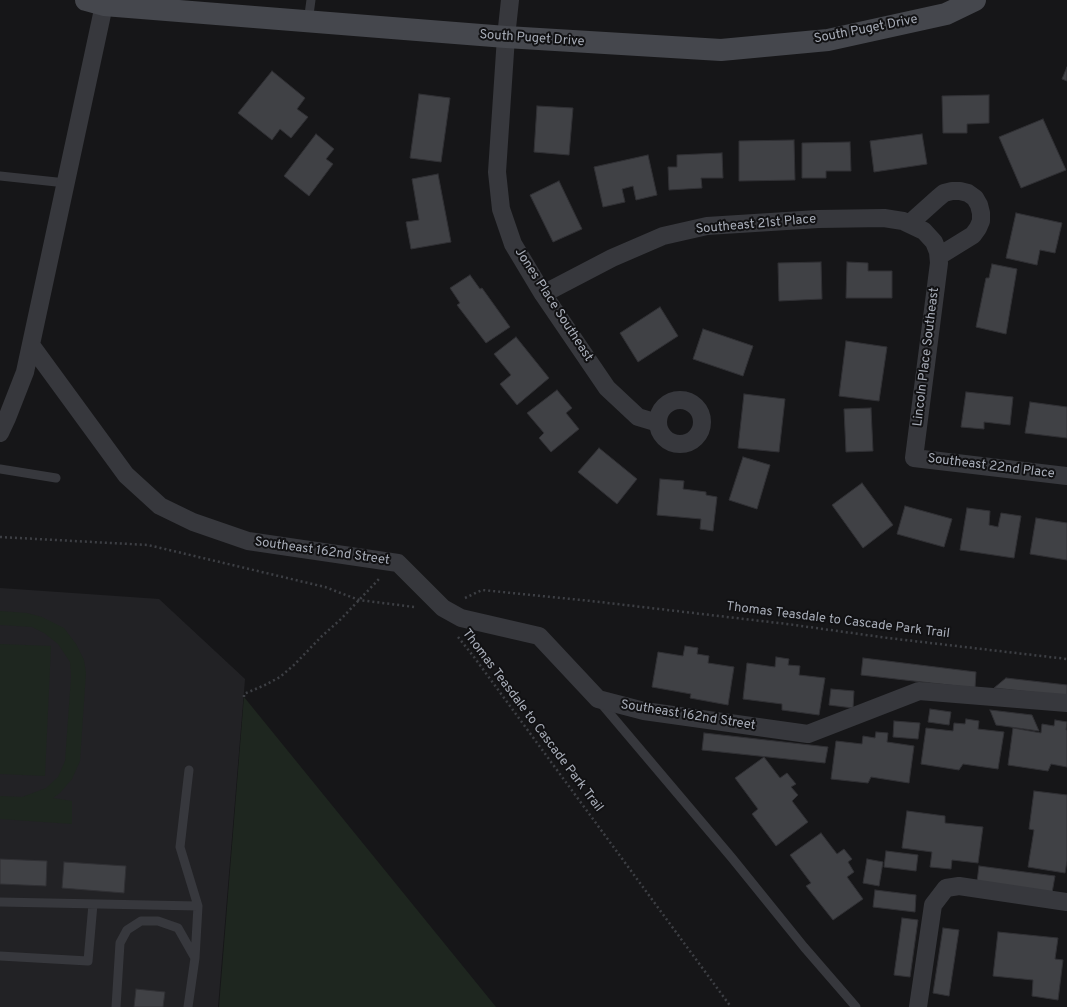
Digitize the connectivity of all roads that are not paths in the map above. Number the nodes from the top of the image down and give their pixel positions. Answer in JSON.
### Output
{"nodes":[{"id":1,"x":310,"y":0,"type":"edge"},
{"id":2,"x":510,"y":0,"type":"edge"},
{"id":3,"x":974,"y":0,"type":"edge"},
{"id":4,"x":95,"y":3,"type":"edge"},
{"id":5,"x":179,"y":6,"type":"edge"},
{"id":6,"x":308,"y":22,"type":"junction"},
{"id":7,"x":506,"y":37,"type":"junction"},
{"id":8,"x":0,"y":176,"type":"edge"},
{"id":9,"x":66,"y":183,"type":"junction"},
{"id":10,"x":917,"y":228,"type":"junction"},
{"id":11,"x":939,"y":256,"type":"junction"},
{"id":12,"x":543,"y":294,"type":"junction"},
{"id":13,"x":31,"y":345,"type":"junction"},
{"id":14,"x":658,"y":423,"type":"dead end"},
{"id":15,"x":0,"y":433,"type":"edge"},
{"id":16,"x":914,"y":458,"type":"joint"},
{"id":17,"x":0,"y":469,"type":"edge"},
{"id":18,"x":1067,"y":476,"type":"edge"},
{"id":19,"x":56,"y":478,"type":"dead end"},
{"id":20,"x":598,"y":699,"type":"junction"},
{"id":21,"x":1067,"y":703,"type":"edge"},
{"id":22,"x":189,"y":770,"type":"dead end"},
{"id":23,"x":0,"y":902,"type":"edge"},
{"id":24,"x":1067,"y":902,"type":"edge"},
{"id":25,"x":93,"y":904,"type":"junction"},
{"id":26,"x":198,"y":906,"type":"junction"},
{"id":27,"x":0,"y":956,"type":"edge"},
{"id":28,"x":195,"y":958,"type":"junction"},
{"id":29,"x":116,"y":1007,"type":"edge"},
{"id":30,"x":188,"y":1007,"type":"edge"},
{"id":31,"x":856,"y":1007,"type":"edge"},
{"id":32,"x":918,"y":1007,"type":"edge"}],
"edges":[{"from":1,"to":6,"type":"lane"},
{"from":2,"to":7,"type":"street","name":"Jones Place Southeast"},
{"from":3,"to":7,"type":"street","name":"South Puget Drive"},
{"from":4,"to":5,"type":"street","name":"South Puget Drive"},
{"from":4,"to":9,"type":"street"},
{"from":5,"to":6,"type":"street","name":"South Puget Drive"},
{"from":6,"to":7,"type":"street","name":"South Puget Drive"},
{"from":7,"to":12,"type":"street","name":"Jones Place Southeast"},
{"from":8,"to":9,"type":"lane"},
{"from":9,"to":13,"type":"street"},
{"from":10,"to":11,"type":"street"},
{"from":10,"to":11,"type":"street"},
{"from":10,"to":12,"type":"street","name":"Southeast 21st Place"},
{"from":11,"to":16,"type":"street","name":"Lincoln Place Southeast"},
{"from":12,"to":14,"type":"street","name":"Jones Place Southeast"},
{"from":13,"to":15,"type":"street"},
{"from":13,"to":20,"type":"street","name":"Southeast 162nd Street"},
{"from":16,"to":18,"type":"street","name":"Southeast 22nd Place"},
{"from":17,"to":19,"type":"lane"},
{"from":20,"to":21,"type":"street","name":"Southeast 162nd Street"},
{"from":20,"to":31,"type":"lane"},
{"from":22,"to":26,"type":"lane"},
{"from":23,"to":25,"type":"lane"},
{"from":24,"to":32,"type":"street"},
{"from":25,"to":26,"type":"lane"},
{"from":25,"to":27,"type":"lane"},
{"from":26,"to":28,"type":"lane"},
{"from":28,"to":29,"type":"lane"},
{"from":28,"to":30,"type":"lane"}]}
